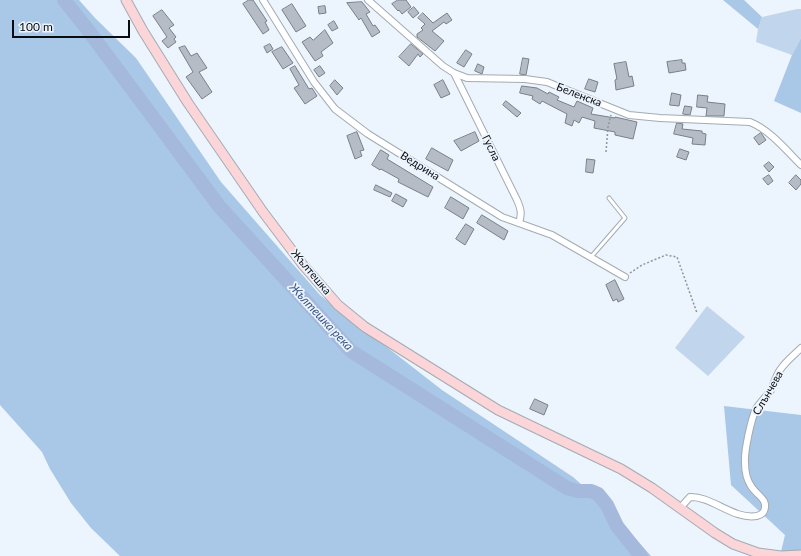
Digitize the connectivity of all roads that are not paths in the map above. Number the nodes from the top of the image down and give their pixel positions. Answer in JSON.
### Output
{"nodes":[{"id":1,"x":126,"y":0,"type":"edge"},
{"id":2,"x":262,"y":0,"type":"edge"},
{"id":3,"x":368,"y":0,"type":"edge"},
{"id":4,"x":454,"y":73,"type":"junction"},
{"id":5,"x":798,"y":159,"type":"edge"},
{"id":6,"x":801,"y":165,"type":"edge"},
{"id":7,"x":609,"y":198,"type":"dead end"},
{"id":8,"x":519,"y":223,"type":"junction"},
{"id":9,"x":591,"y":257,"type":"junction"},
{"id":10,"x":625,"y":277,"type":"road end"},
{"id":11,"x":801,"y":348,"type":"edge"},
{"id":12,"x":680,"y":508,"type":"junction"},
{"id":13,"x":801,"y":555,"type":"edge"}],
"edges":[{"from":1,"to":12,"type":"main road","name":"Жълтешка"},
{"from":2,"to":8,"type":"street","name":"Ведрина"},
{"from":3,"to":4,"type":"street","name":"Беленска"},
{"from":4,"to":5,"type":"street","name":"Беленска"},
{"from":4,"to":8,"type":"street","name":"Гусла"},
{"from":5,"to":6,"type":"street","name":"Беленска"},
{"from":7,"to":9,"type":"lane"},
{"from":8,"to":9,"type":"street","name":"Ведрина"},
{"from":9,"to":10,"type":"street","name":"Ведрина"},
{"from":11,"to":12,"type":"street","name":"Слънчева"},
{"from":12,"to":13,"type":"main road","name":"Жълтешка"}]}
